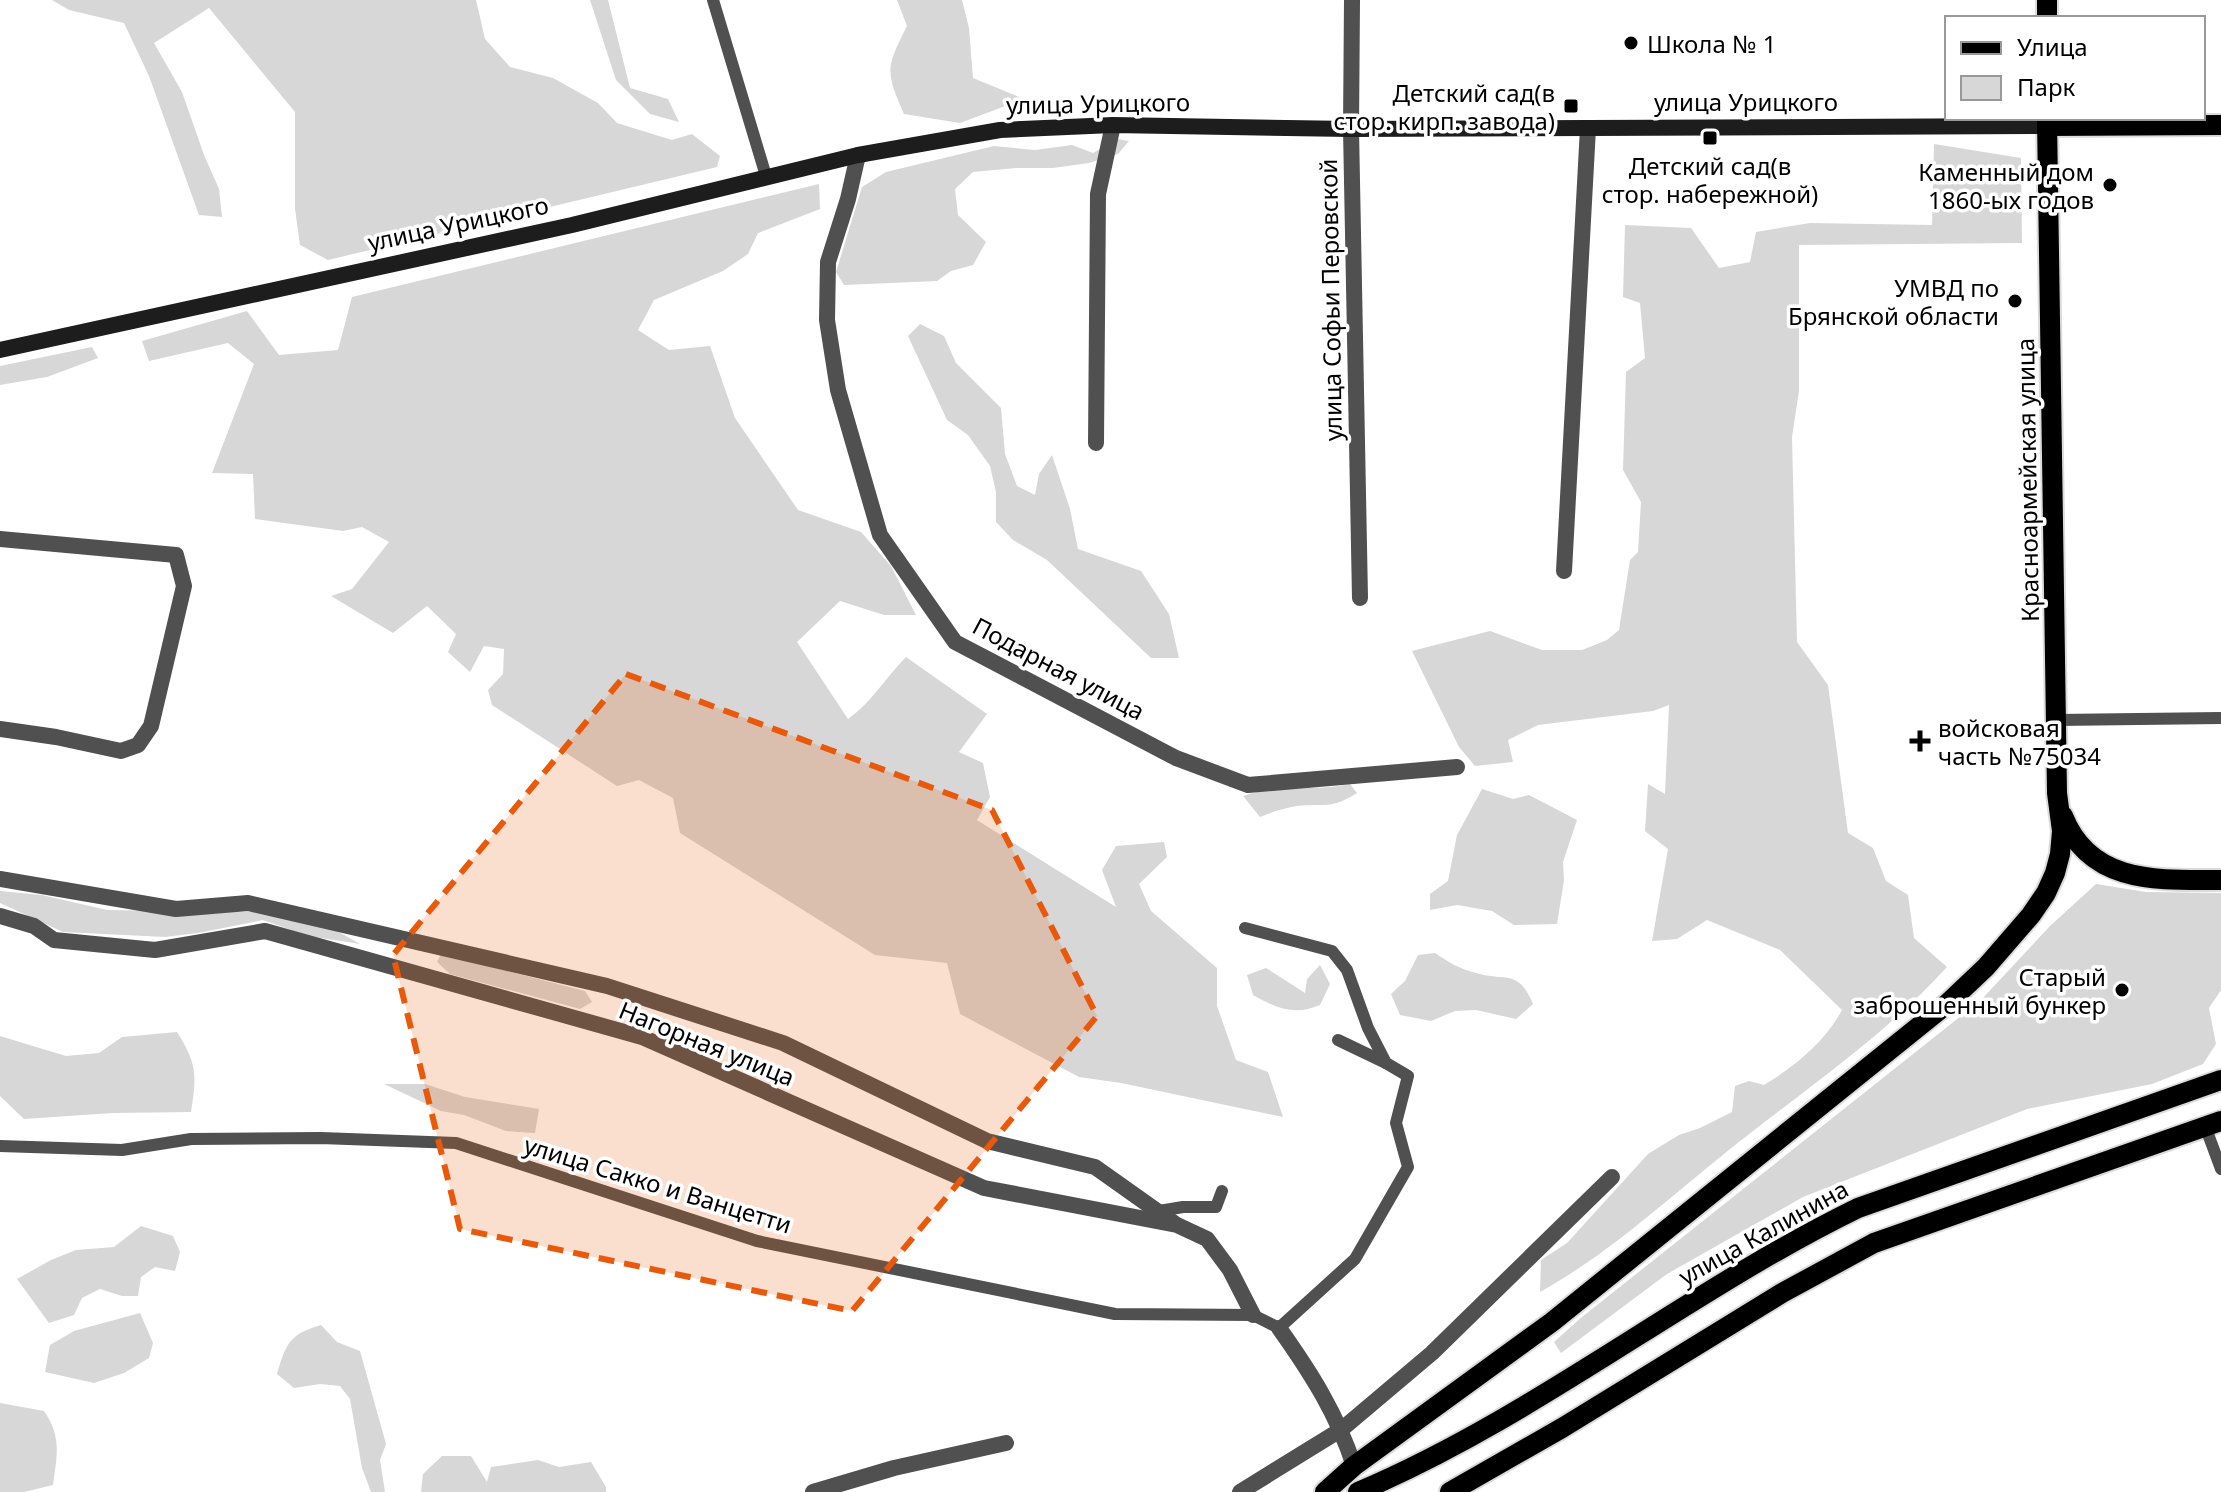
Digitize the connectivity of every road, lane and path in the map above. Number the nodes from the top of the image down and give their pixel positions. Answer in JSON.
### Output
{"nodes":[{"id":1,"x":713,"y":0,"type":"edge"},
{"id":2,"x":1352,"y":0,"type":"edge"},
{"id":3,"x":2047,"y":122,"type":"edge"},
{"id":4,"x":1113,"y":125,"type":"junction"},
{"id":5,"x":2221,"y":125,"type":"edge"},
{"id":6,"x":1588,"y":128,"type":"junction"},
{"id":7,"x":1351,"y":129,"type":"junction"},
{"id":8,"x":858,"y":155,"type":"junction"},
{"id":9,"x":766,"y":176,"type":"junction"},
{"id":10,"x":0,"y":350,"type":"edge"},
{"id":11,"x":1096,"y":443,"type":"dead end"},
{"id":12,"x":0,"y":539,"type":"edge"},
{"id":13,"x":1564,"y":571,"type":"dead end"},
{"id":14,"x":1360,"y":598,"type":"dead end"},
{"id":15,"x":2221,"y":718,"type":"edge"},
{"id":16,"x":2056,"y":720,"type":"junction"},
{"id":17,"x":0,"y":729,"type":"edge"},
{"id":18,"x":1457,"y":767,"type":"dead end"},
{"id":19,"x":2057,"y":793,"type":"junction"},
{"id":20,"x":0,"y":879,"type":"edge"},
{"id":21,"x":2221,"y":880,"type":"edge"},
{"id":22,"x":0,"y":916,"type":"edge"},
{"id":23,"x":1245,"y":928,"type":"dead end"},
{"id":24,"x":1338,"y":1040,"type":"dead end"},
{"id":25,"x":1386,"y":1063,"type":"junction"},
{"id":26,"x":2221,"y":1080,"type":"edge"},
{"id":27,"x":2213,"y":1124,"type":"edge"},
{"id":28,"x":0,"y":1146,"type":"edge"},
{"id":29,"x":2221,"y":1169,"type":"edge"},
{"id":30,"x":1612,"y":1177,"type":"dead end"},
{"id":31,"x":1222,"y":1191,"type":"dead end"},
{"id":32,"x":1159,"y":1211,"type":"junction"},
{"id":33,"x":1177,"y":1225,"type":"junction"},
{"id":34,"x":1253,"y":1315,"type":"junction"},
{"id":35,"x":1279,"y":1328,"type":"junction"},
{"id":36,"x":1342,"y":1429,"type":"junction"},
{"id":37,"x":1006,"y":1443,"type":"dead end"},
{"id":38,"x":1354,"y":1466,"type":"junction"},
{"id":39,"x":813,"y":1492,"type":"edge"},
{"id":40,"x":1240,"y":1492,"type":"edge"},
{"id":41,"x":1325,"y":1492,"type":"edge"},
{"id":42,"x":1358,"y":1492,"type":"edge"},
{"id":43,"x":1450,"y":1492,"type":"edge"}],
"edges":[{"from":1,"to":9,"type":"lane"},
{"from":2,"to":7,"type":"street","name":"улица Софьи Перовской"},
{"from":3,"to":5,"type":"main road","name":"улица Урицкого"},
{"from":3,"to":6,"type":"main road","name":"улица Урицкого"},
{"from":3,"to":16,"type":"main road","name":"Красноармейская улица"},
{"from":4,"to":7,"type":"main road","name":"улица Урицкого"},
{"from":4,"to":8,"type":"main road","name":"улица Урицкого"},
{"from":4,"to":11,"type":"street"},
{"from":6,"to":7,"type":"main road","name":"улица Урицкого"},
{"from":6,"to":13,"type":"street"},
{"from":7,"to":14,"type":"street","name":"улица Софьи Перовской"},
{"from":8,"to":9,"type":"main road","name":"улица Урицкого"},
{"from":8,"to":18,"type":"street","name":"Подарная улица"},
{"from":9,"to":10,"type":"main road","name":"улица Урицкого"},
{"from":12,"to":17,"type":"street"},
{"from":15,"to":16,"type":"lane"},
{"from":16,"to":19,"type":"main road","name":"Красноармейская улица"},
{"from":19,"to":21,"type":"main road"},
{"from":19,"to":38,"type":"main road"},
{"from":20,"to":32,"type":"street"},
{"from":22,"to":33,"type":"street","name":"Нагорная улица"},
{"from":23,"to":25,"type":"lane"},
{"from":24,"to":25,"type":"lane"},
{"from":25,"to":35,"type":"lane"},
{"from":26,"to":42,"type":"main road","name":"улица Калинина"},
{"from":27,"to":29,"type":"lane"},
{"from":27,"to":43,"type":"main road"},
{"from":28,"to":34,"type":"lane","name":"улица Сакко и Ванцетти"},
{"from":30,"to":36,"type":"street"},
{"from":31,"to":32,"type":"lane"},
{"from":32,"to":33,"type":"street"},
{"from":33,"to":34,"type":"street","name":"Нагорная улица"},
{"from":34,"to":35,"type":"lane","name":"улица Сакко и Ванцетти"},
{"from":35,"to":36,"type":"street"},
{"from":36,"to":38,"type":"street"},
{"from":36,"to":40,"type":"street"},
{"from":37,"to":39,"type":"street"},
{"from":38,"to":41,"type":"main road"}]}
